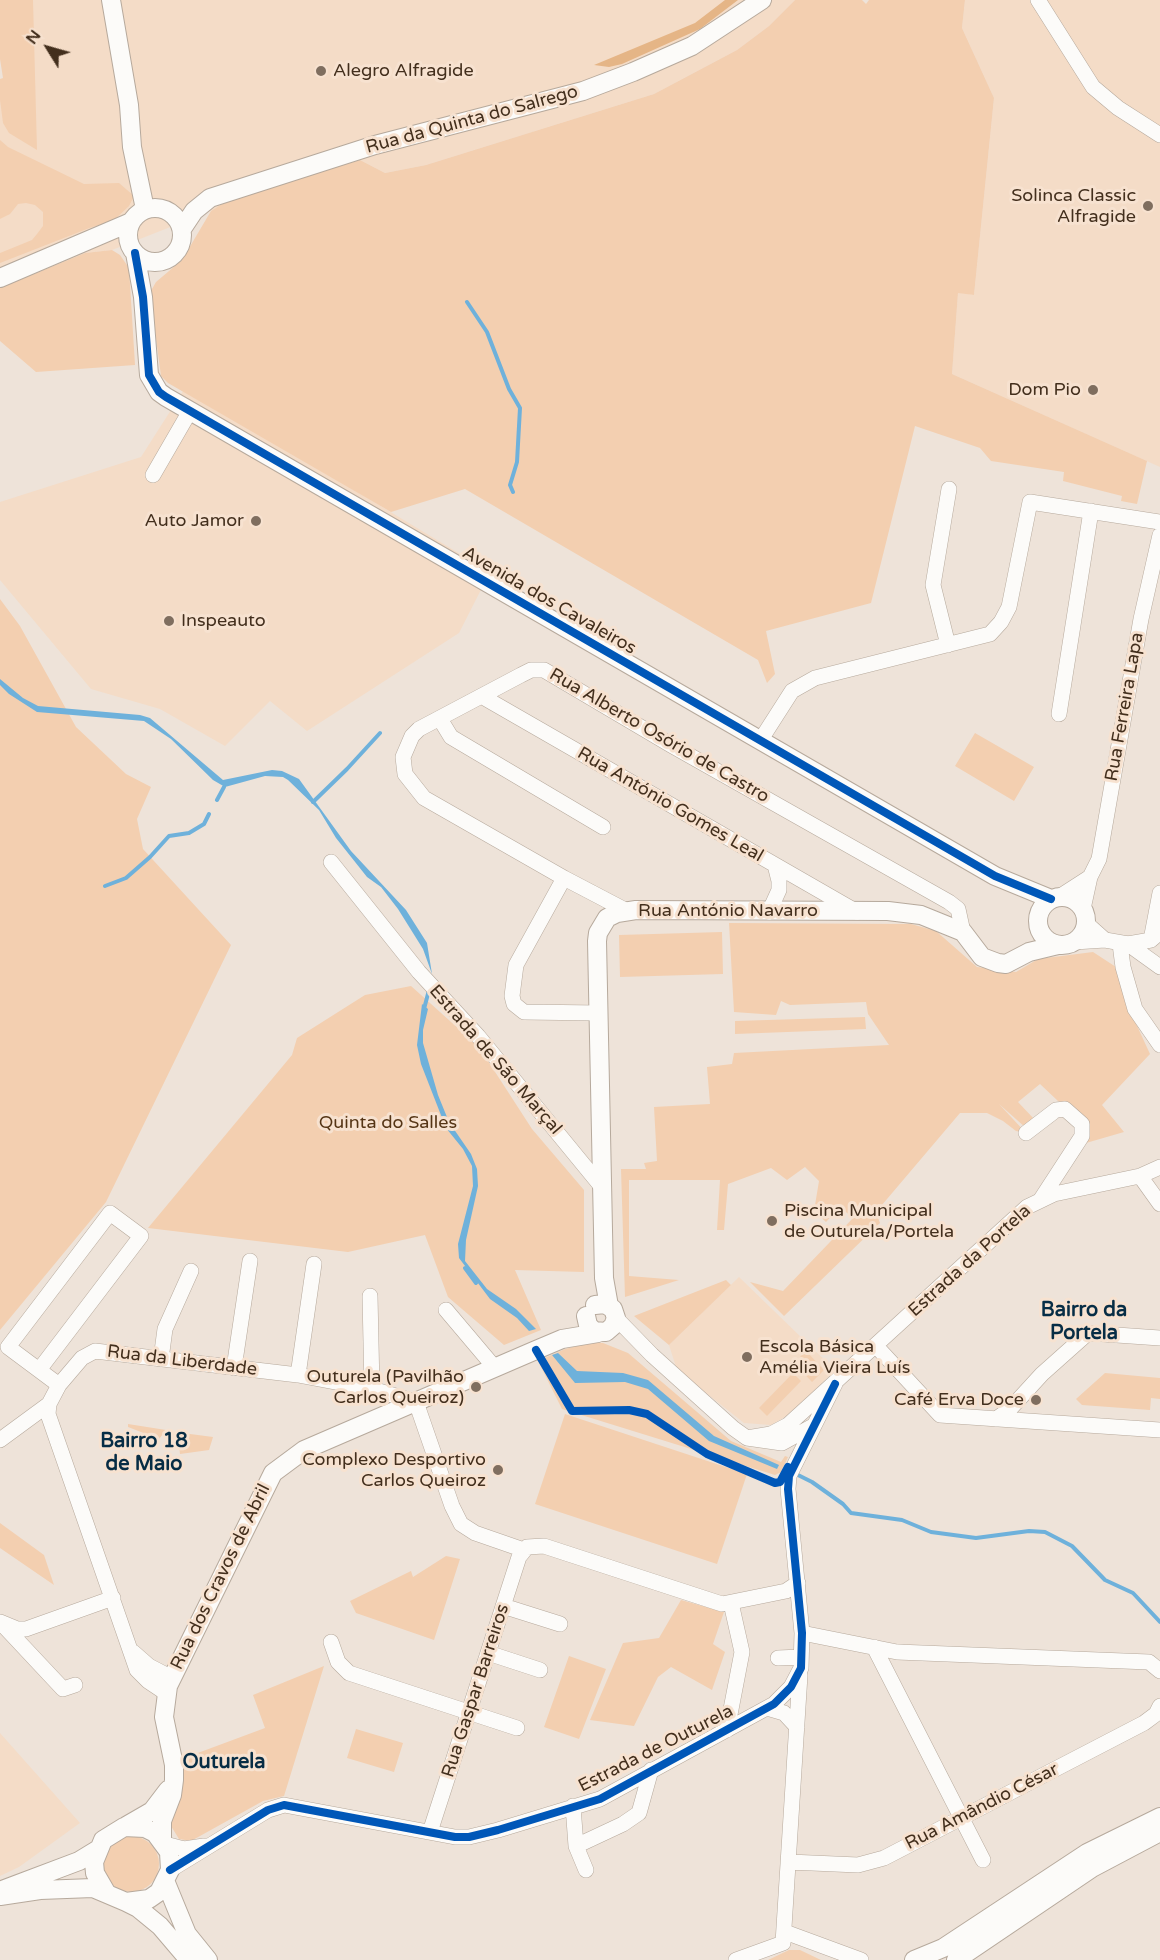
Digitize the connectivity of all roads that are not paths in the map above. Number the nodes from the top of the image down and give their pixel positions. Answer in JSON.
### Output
{"nodes":[{"id":1,"x":111,"y":0,"type":"edge"},
{"id":2,"x":762,"y":0,"type":"edge"},
{"id":3,"x":1038,"y":0,"type":"edge"},
{"id":4,"x":1160,"y":135,"type":"edge"},
{"id":5,"x":146,"y":209,"type":"junction"},
{"id":6,"x":131,"y":222,"type":"junction"},
{"id":7,"x":182,"y":229,"type":"junction"},
{"id":8,"x":96,"y":238,"type":"junction"},
{"id":9,"x":132,"y":248,"type":"junction"},
{"id":10,"x":162,"y":261,"type":"junction"},
{"id":11,"x":0,"y":278,"type":"edge"},
{"id":12,"x":143,"y":297,"type":"junction"},
{"id":13,"x":190,"y":411,"type":"junction"},
{"id":14,"x":153,"y":474,"type":"dead end"},
{"id":15,"x":949,"y":489,"type":"dead end"},
{"id":16,"x":1091,"y":511,"type":"junction"},
{"id":17,"x":1160,"y":522,"type":"edge"},
{"id":18,"x":1160,"y":536,"type":"edge"},
{"id":19,"x":948,"y":645,"type":"junction"},
{"id":20,"x":483,"y":697,"type":"junction"},
{"id":21,"x":1059,"y":714,"type":"dead end"},
{"id":22,"x":440,"y":719,"type":"junction"},
{"id":23,"x":760,"y":741,"type":"junction"},
{"id":24,"x":603,"y":826,"type":"dead end"},
{"id":25,"x":331,"y":862,"type":"dead end"},
{"id":26,"x":775,"y":865,"type":"junction"},
{"id":27,"x":1090,"y":877,"type":"junction"},
{"id":28,"x":564,"y":878,"type":"junction"},
{"id":29,"x":1006,"y":881,"type":"junction"},
{"id":30,"x":1160,"y":893,"type":"edge"},
{"id":31,"x":1055,"y":898,"type":"junction"},
{"id":32,"x":627,"y":911,"type":"junction"},
{"id":33,"x":769,"y":912,"type":"junction"},
{"id":34,"x":858,"y":912,"type":"junction"},
{"id":35,"x":1085,"y":916,"type":"junction"},
{"id":36,"x":1039,"y":924,"type":"junction"},
{"id":37,"x":963,"y":932,"type":"junction"},
{"id":38,"x":1156,"y":936,"type":"edge"},
{"id":39,"x":1118,"y":943,"type":"junction"},
{"id":40,"x":1066,"y":944,"type":"junction"},
{"id":41,"x":1029,"y":952,"type":"junction"},
{"id":42,"x":1160,"y":967,"type":"edge"},
{"id":43,"x":598,"y":1013,"type":"junction"},
{"id":44,"x":1160,"y":1045,"type":"edge"},
{"id":45,"x":1026,"y":1133,"type":"dead end"},
{"id":46,"x":1160,"y":1167,"type":"edge"},
{"id":47,"x":1140,"y":1176,"type":"junction"},
{"id":48,"x":601,"y":1186,"type":"junction"},
{"id":49,"x":1041,"y":1199,"type":"junction"},
{"id":50,"x":1160,"y":1204,"type":"edge"},
{"id":51,"x":250,"y":1261,"type":"dead end"},
{"id":52,"x":314,"y":1264,"type":"dead end"},
{"id":53,"x":191,"y":1271,"type":"dead end"},
{"id":54,"x":370,"y":1296,"type":"dead end"},
{"id":55,"x":446,"y":1310,"type":"dead end"},
{"id":56,"x":602,"y":1311,"type":"junction"},
{"id":57,"x":600,"y":1333,"type":"junction"},
{"id":58,"x":1160,"y":1338,"type":"edge"},
{"id":59,"x":562,"y":1339,"type":"junction"},
{"id":60,"x":876,"y":1347,"type":"junction"},
{"id":61,"x":652,"y":1355,"type":"junction"},
{"id":62,"x":161,"y":1359,"type":"junction"},
{"id":63,"x":234,"y":1368,"type":"junction"},
{"id":64,"x":495,"y":1368,"type":"junction"},
{"id":65,"x":39,"y":1371,"type":"junction"},
{"id":66,"x":298,"y":1375,"type":"junction"},
{"id":67,"x":835,"y":1384,"type":"junction"},
{"id":68,"x":59,"y":1385,"type":"junction"},
{"id":69,"x":372,"y":1389,"type":"junction"},
{"id":70,"x":416,"y":1402,"type":"junction"},
{"id":71,"x":49,"y":1404,"type":"junction"},
{"id":72,"x":996,"y":1419,"type":"junction"},
{"id":73,"x":814,"y":1425,"type":"junction"},
{"id":74,"x":1160,"y":1431,"type":"edge"},
{"id":75,"x":780,"y":1437,"type":"junction"},
{"id":76,"x":0,"y":1440,"type":"edge"},
{"id":77,"x":795,"y":1461,"type":"junction"},
{"id":78,"x":524,"y":1550,"type":"junction"},
{"id":79,"x":798,"y":1583,"type":"junction"},
{"id":80,"x":113,"y":1598,"type":"junction"},
{"id":81,"x":732,"y":1604,"type":"junction"},
{"id":82,"x":503,"y":1606,"type":"junction"},
{"id":83,"x":0,"y":1622,"type":"edge"},
{"id":84,"x":560,"y":1624,"type":"dead end"},
{"id":85,"x":31,"y":1627,"type":"junction"},
{"id":86,"x":802,"y":1633,"type":"junction"},
{"id":87,"x":331,"y":1642,"type":"dead end"},
{"id":88,"x":874,"y":1647,"type":"junction"},
{"id":89,"x":29,"y":1653,"type":"junction"},
{"id":90,"x":488,"y":1653,"type":"junction"},
{"id":91,"x":778,"y":1658,"type":"dead end"},
{"id":92,"x":801,"y":1662,"type":"junction"},
{"id":93,"x":540,"y":1670,"type":"dead end"},
{"id":94,"x":1160,"y":1671,"type":"edge"},
{"id":95,"x":75,"y":1685,"type":"dead end"},
{"id":96,"x":169,"y":1686,"type":"junction"},
{"id":97,"x":1160,"y":1706,"type":"edge"},
{"id":98,"x":767,"y":1708,"type":"junction"},
{"id":99,"x":468,"y":1712,"type":"junction"},
{"id":100,"x":797,"y":1727,"type":"junction"},
{"id":101,"x":517,"y":1728,"type":"dead end"},
{"id":102,"x":727,"y":1730,"type":"junction"},
{"id":103,"x":174,"y":1765,"type":"junction"},
{"id":104,"x":651,"y":1770,"type":"junction"},
{"id":105,"x":573,"y":1806,"type":"junction"},
{"id":106,"x":1160,"y":1817,"type":"edge"},
{"id":107,"x":960,"y":1818,"type":"junction"},
{"id":108,"x":124,"y":1827,"type":"junction"},
{"id":109,"x":430,"y":1832,"type":"junction"},
{"id":110,"x":1160,"y":1832,"type":"edge"},
{"id":111,"x":164,"y":1842,"type":"junction"},
{"id":112,"x":215,"y":1843,"type":"junction"},
{"id":113,"x":576,"y":1846,"type":"junction"},
{"id":114,"x":97,"y":1850,"type":"junction"},
{"id":115,"x":983,"y":1860,"type":"dead end"},
{"id":116,"x":789,"y":1862,"type":"junction"},
{"id":117,"x":586,"y":1870,"type":"dead end"},
{"id":118,"x":168,"y":1877,"type":"junction"},
{"id":119,"x":0,"y":1891,"type":"edge"},
{"id":120,"x":106,"y":1892,"type":"junction"},
{"id":121,"x":0,"y":1896,"type":"edge"},
{"id":122,"x":126,"y":1902,"type":"junction"},
{"id":123,"x":785,"y":1932,"type":"junction"},
{"id":124,"x":815,"y":1944,"type":"junction"},
{"id":125,"x":189,"y":1960,"type":"edge"},
{"id":126,"x":208,"y":1960,"type":"edge"},
{"id":127,"x":736,"y":1960,"type":"edge"},
{"id":128,"x":834,"y":1960,"type":"edge"},
{"id":129,"x":861,"y":1960,"type":"edge"},
{"id":130,"x":914,"y":1960,"type":"edge"},
{"id":131,"x":956,"y":1960,"type":"edge"}],
"edges":[{"from":1,"to":5,"type":"street"},
{"from":2,"to":7,"type":"street","name":"Rua da Quinta do Salrego"},
{"from":3,"to":4,"type":"street"},
{"from":5,"to":6,"type":"street"},
{"from":5,"to":7,"type":"street"},
{"from":6,"to":8,"type":"street"},
{"from":6,"to":9,"type":"street"},
{"from":7,"to":10,"type":"street"},
{"from":8,"to":9,"type":"street"},
{"from":8,"to":11,"type":"street"},
{"from":9,"to":10,"type":"street"},
{"from":9,"to":12,"type":"street","name":"Avenida dos Cavaleiros"},
{"from":10,"to":12,"type":"street","name":"Avenida dos Cavaleiros"},
{"from":12,"to":13,"type":"street","name":"Avenida dos Cavaleiros"},
{"from":13,"to":14,"type":"street"},
{"from":13,"to":23,"type":"street","name":"Avenida dos Cavaleiros"},
{"from":15,"to":19,"type":"street"},
{"from":16,"to":17,"type":"street"},
{"from":16,"to":19,"type":"street"},
{"from":16,"to":21,"type":"street"},
{"from":18,"to":27,"type":"street","name":"Rua Ferreira Lapa"},
{"from":19,"to":23,"type":"street"},
{"from":20,"to":22,"type":"street","name":"Rua Alberto Osório de Castro"},
{"from":20,"to":26,"type":"street","name":"Rua António Gomes Leal"},
{"from":20,"to":37,"type":"street","name":"Rua Alberto Osório de Castro"},
{"from":22,"to":24,"type":"street"},
{"from":22,"to":28,"type":"street","name":"Rua Alberto Osório de Castro"},
{"from":23,"to":29,"type":"street","name":"Avenida dos Cavaleiros"},
{"from":25,"to":48,"type":"street","name":"Estrada de São Marçal"},
{"from":26,"to":33,"type":"street"},
{"from":26,"to":34,"type":"street","name":"Rua António Gomes Leal"},
{"from":27,"to":31,"type":"street"},
{"from":27,"to":35,"type":"street","name":"Rua Ferreira Lapa"},
{"from":28,"to":32,"type":"street","name":"Rua Alberto Osório de Castro"},
{"from":28,"to":43,"type":"street"},
{"from":29,"to":31,"type":"street","name":"Avenida dos Cavaleiros"},
{"from":29,"to":36,"type":"street","name":"Avenida dos Cavaleiros"},
{"from":30,"to":38,"type":"street"},
{"from":31,"to":35,"type":"street"},
{"from":31,"to":36,"type":"street"},
{"from":32,"to":33,"type":"street","name":"Rua António Navarro"},
{"from":32,"to":43,"type":"street","name":"Rua António Navarro"},
{"from":33,"to":34,"type":"street","name":"Rua António Navarro"},
{"from":34,"to":37,"type":"street","name":"Rua António Navarro"},
{"from":35,"to":39,"type":"street"},
{"from":35,"to":40,"type":"street"},
{"from":36,"to":40,"type":"street"},
{"from":36,"to":41,"type":"street"},
{"from":37,"to":41,"type":"street","name":"Rua António Navarro"},
{"from":38,"to":39,"type":"street"},
{"from":39,"to":40,"type":"street"},
{"from":39,"to":42,"type":"street"},
{"from":39,"to":44,"type":"street"},
{"from":40,"to":41,"type":"street","name":"Rua António Navarro"},
{"from":43,"to":48,"type":"street","name":"Rua António Navarro"},
{"from":45,"to":49,"type":"street"},
{"from":46,"to":47,"type":"street","name":"Estrada da Portela"},
{"from":47,"to":49,"type":"street","name":"Estrada da Portela"},
{"from":47,"to":50,"type":"street"},
{"from":48,"to":56,"type":"street"},
{"from":49,"to":60,"type":"street","name":"Estrada da Portela"},
{"from":51,"to":63,"type":"street"},
{"from":52,"to":66,"type":"street"},
{"from":53,"to":62,"type":"street"},
{"from":54,"to":69,"type":"street"},
{"from":55,"to":64,"type":"street"},
{"from":56,"to":57,"type":"street"},
{"from":56,"to":59,"type":"street"},
{"from":56,"to":61,"type":"street"},
{"from":57,"to":59,"type":"street","name":"Rua dos Cravos de Abril"},
{"from":57,"to":61,"type":"street"},
{"from":58,"to":72,"type":"street"},
{"from":59,"to":64,"type":"street","name":"Rua dos Cravos de Abril"},
{"from":60,"to":67,"type":"street","name":"Estrada da Portela"},
{"from":60,"to":72,"type":"street"},
{"from":61,"to":75,"type":"street"},
{"from":62,"to":63,"type":"street","name":"Rua da Liberdade"},
{"from":62,"to":68,"type":"street","name":"Rua da Liberdade"},
{"from":63,"to":66,"type":"street","name":"Rua da Liberdade"},
{"from":64,"to":70,"type":"street","name":"Rua dos Cravos de Abril"},
{"from":65,"to":65,"type":"street"},
{"from":65,"to":68,"type":"street"},
{"from":66,"to":69,"type":"street","name":"Rua da Liberdade"},
{"from":67,"to":73,"type":"street"},
{"from":67,"to":75,"type":"street"},
{"from":68,"to":71,"type":"street","name":"Rua da Liberdade"},
{"from":69,"to":70,"type":"street","name":"Rua da Liberdade"},
{"from":70,"to":78,"type":"street"},
{"from":70,"to":96,"type":"street","name":"Rua dos Cravos de Abril"},
{"from":71,"to":76,"type":"street"},
{"from":71,"to":80,"type":"street"},
{"from":72,"to":74,"type":"street"},
{"from":73,"to":75,"type":"street"},
{"from":73,"to":77,"type":"street","name":"Estrada de Outurela"},
{"from":75,"to":77,"type":"street"},
{"from":77,"to":79,"type":"street","name":"Estrada de Outurela"},
{"from":78,"to":81,"type":"street"},
{"from":78,"to":82,"type":"street","name":"Rua Gaspar Barreiros"},
{"from":79,"to":81,"type":"street"},
{"from":79,"to":86,"type":"street","name":"Estrada de Outurela"},
{"from":80,"to":85,"type":"street"},
{"from":80,"to":96,"type":"street"},
{"from":81,"to":102,"type":"street"},
{"from":82,"to":84,"type":"street"},
{"from":82,"to":90,"type":"street","name":"Rua Gaspar Barreiros"},
{"from":83,"to":85,"type":"street"},
{"from":83,"to":89,"type":"street"},
{"from":85,"to":89,"type":"street"},
{"from":86,"to":88,"type":"street"},
{"from":86,"to":92,"type":"street","name":"Estrada de Outurela"},
{"from":87,"to":99,"type":"street"},
{"from":88,"to":94,"type":"street"},
{"from":88,"to":107,"type":"street"},
{"from":89,"to":95,"type":"street"},
{"from":90,"to":93,"type":"street"},
{"from":90,"to":99,"type":"street","name":"Rua Gaspar Barreiros"},
{"from":91,"to":92,"type":"street"},
{"from":92,"to":98,"type":"street","name":"Estrada de Outurela"},
{"from":92,"to":100,"type":"street"},
{"from":96,"to":103,"type":"street"},
{"from":97,"to":107,"type":"street","name":"Rua Amândio César"},
{"from":98,"to":100,"type":"street"},
{"from":98,"to":102,"type":"street","name":"Estrada de Outurela"},
{"from":99,"to":101,"type":"street"},
{"from":99,"to":109,"type":"street","name":"Rua Gaspar Barreiros"},
{"from":100,"to":116,"type":"street"},
{"from":102,"to":104,"type":"street","name":"Estrada de Outurela"},
{"from":103,"to":108,"type":"street"},
{"from":103,"to":111,"type":"street"},
{"from":104,"to":105,"type":"street","name":"Estrada de Outurela"},
{"from":104,"to":113,"type":"street"},
{"from":105,"to":109,"type":"street","name":"Estrada de Outurela"},
{"from":105,"to":113,"type":"street"},
{"from":106,"to":130,"type":"street"},
{"from":107,"to":115,"type":"street"},
{"from":107,"to":116,"type":"street","name":"Rua Amândio César"},
{"from":108,"to":111,"type":"street","name":"Estrada de Outurela"},
{"from":108,"to":114,"type":"street"},
{"from":109,"to":112,"type":"street","name":"Estrada de Outurela"},
{"from":110,"to":131,"type":"street"},
{"from":111,"to":112,"type":"street","name":"Estrada de Outurela"},
{"from":111,"to":118,"type":"street"},
{"from":112,"to":118,"type":"street","name":"Estrada de Outurela"},
{"from":113,"to":117,"type":"street"},
{"from":114,"to":119,"type":"street"},
{"from":114,"to":120,"type":"street"},
{"from":116,"to":123,"type":"street"},
{"from":118,"to":122,"type":"street","name":"Estrada de Outurela"},
{"from":118,"to":126,"type":"street"},
{"from":120,"to":121,"type":"street"},
{"from":120,"to":122,"type":"street"},
{"from":122,"to":125,"type":"street"},
{"from":123,"to":124,"type":"street"},
{"from":123,"to":127,"type":"street"},
{"from":124,"to":128,"type":"street"},
{"from":124,"to":129,"type":"street"}]}
